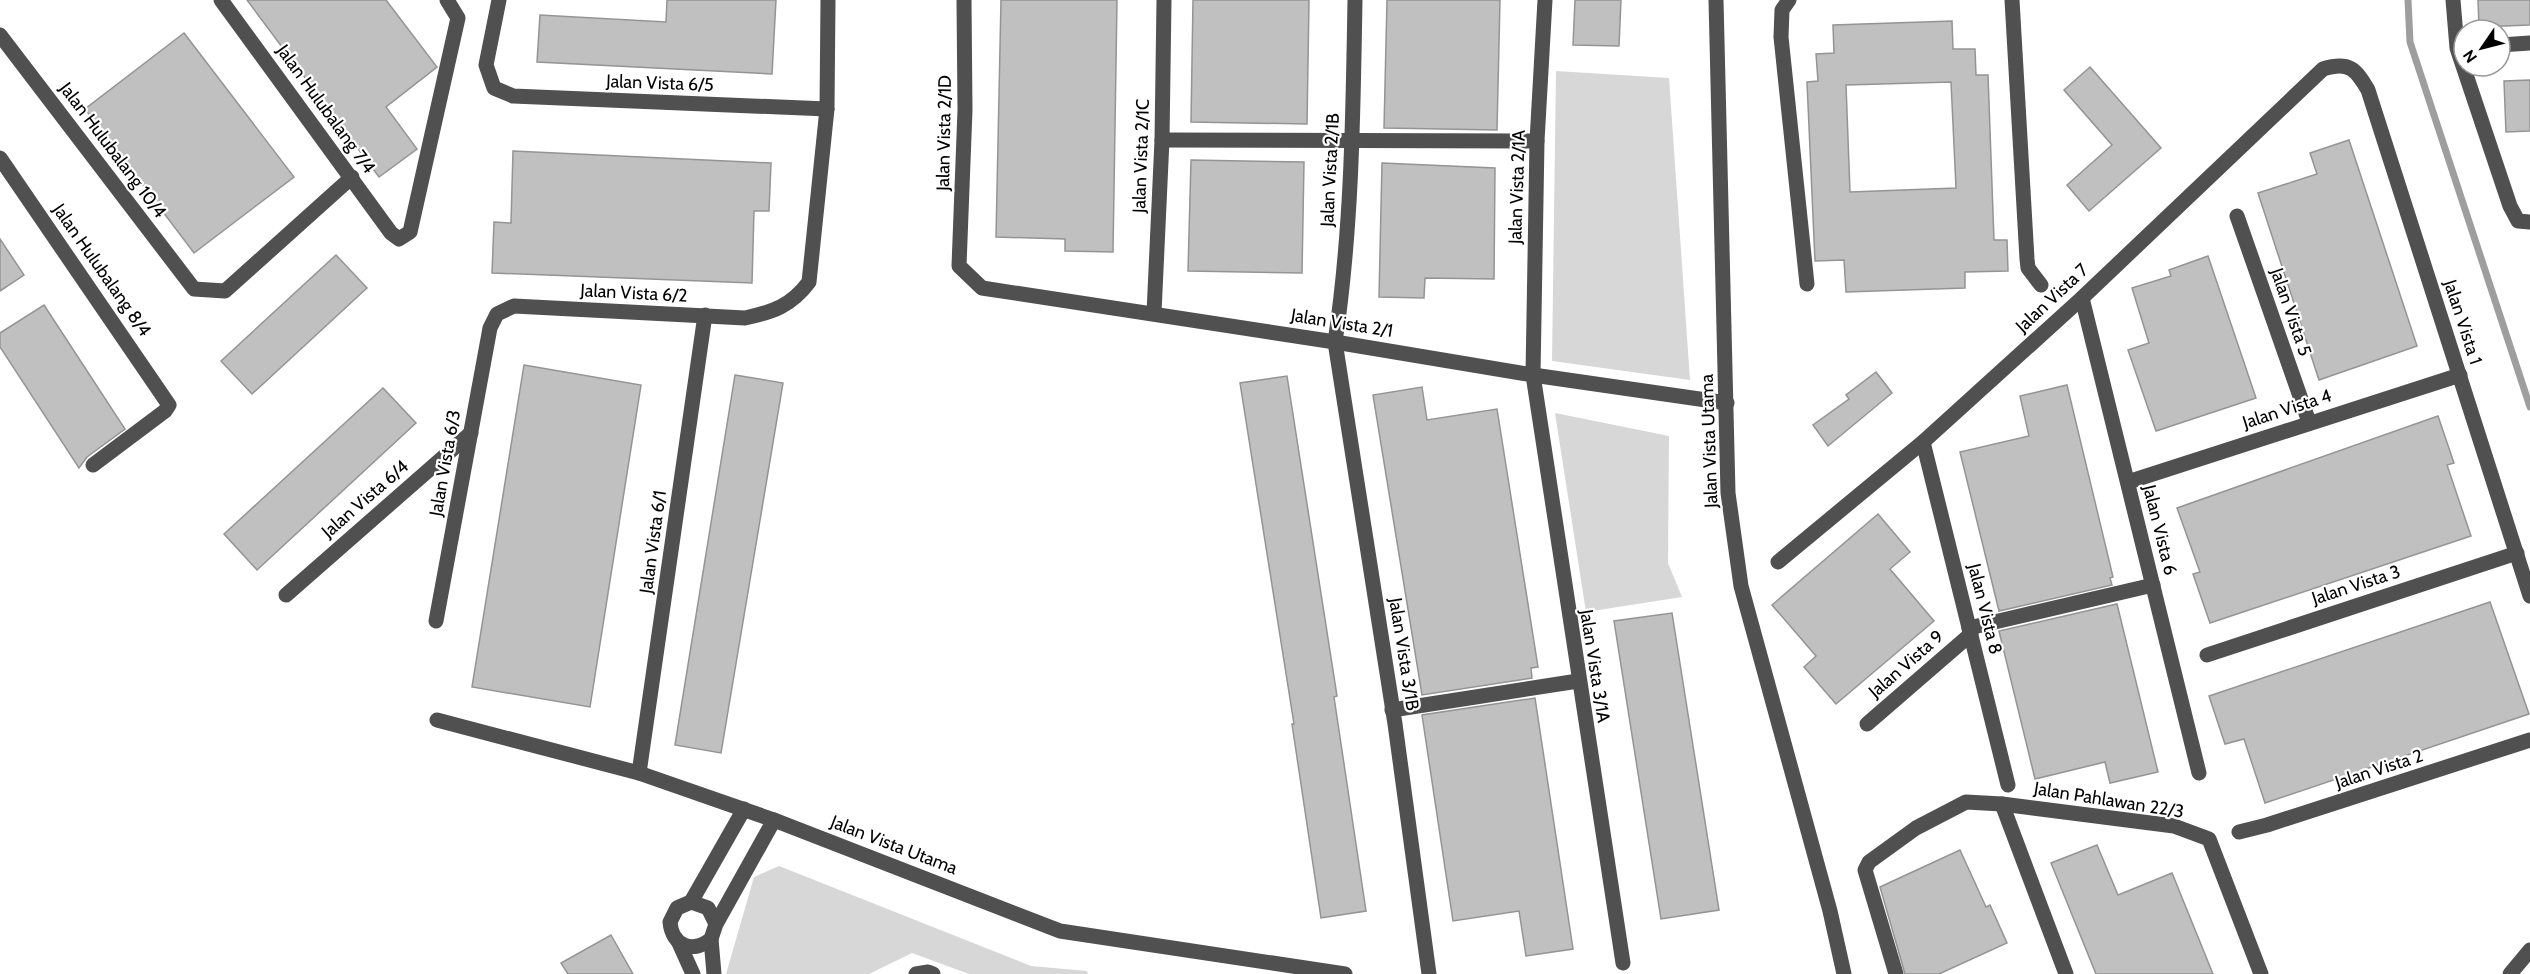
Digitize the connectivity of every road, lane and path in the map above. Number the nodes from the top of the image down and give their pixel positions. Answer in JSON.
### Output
{"nodes":[{"id":1,"x":221,"y":0,"type":"edge"},
{"id":2,"x":447,"y":0,"type":"edge"},
{"id":3,"x":499,"y":0,"type":"edge"},
{"id":4,"x":828,"y":0,"type":"edge"},
{"id":5,"x":964,"y":0,"type":"edge"},
{"id":6,"x":1164,"y":0,"type":"edge"},
{"id":7,"x":1355,"y":0,"type":"edge"},
{"id":8,"x":1545,"y":0,"type":"edge"},
{"id":9,"x":1716,"y":0,"type":"edge"},
{"id":10,"x":1789,"y":0,"type":"edge"},
{"id":11,"x":2012,"y":0,"type":"edge"},
{"id":12,"x":2453,"y":0,"type":"edge"},
{"id":13,"x":2456,"y":18,"type":"edge"},
{"id":14,"x":0,"y":35,"type":"edge"},
{"id":15,"x":2530,"y":43,"type":"edge"},
{"id":16,"x":2512,"y":44,"type":"edge"},
{"id":17,"x":2349,"y":66,"type":"joint"},
{"id":18,"x":2471,"y":78,"type":"edge"},
{"id":19,"x":827,"y":109,"type":"junction"},
{"id":20,"x":1162,"y":140,"type":"junction"},
{"id":21,"x":1352,"y":141,"type":"junction"},
{"id":22,"x":1537,"y":141,"type":"junction"},
{"id":23,"x":0,"y":158,"type":"edge"},
{"id":24,"x":352,"y":177,"type":"junction"},
{"id":25,"x":2237,"y":216,"type":"dead end"},
{"id":26,"x":2524,"y":222,"type":"edge"},
{"id":27,"x":959,"y":266,"type":"joint"},
{"id":28,"x":1807,"y":284,"type":"dead end"},
{"id":29,"x":2041,"y":285,"type":"dead end"},
{"id":30,"x":2082,"y":298,"type":"junction"},
{"id":31,"x":1154,"y":313,"type":"junction"},
{"id":32,"x":497,"y":314,"type":"joint"},
{"id":33,"x":705,"y":315,"type":"junction"},
{"id":34,"x":1335,"y":342,"type":"junction"},
{"id":35,"x":1533,"y":375,"type":"junction"},
{"id":36,"x":2460,"y":375,"type":"junction"},
{"id":37,"x":1727,"y":403,"type":"junction"},
{"id":38,"x":2309,"y":422,"type":"junction"},
{"id":39,"x":471,"y":433,"type":"junction"},
{"id":40,"x":1923,"y":442,"type":"junction"},
{"id":41,"x":93,"y":465,"type":"dead end"},
{"id":42,"x":2127,"y":482,"type":"junction"},
{"id":43,"x":2517,"y":553,"type":"junction"},
{"id":44,"x":1778,"y":562,"type":"dead end"},
{"id":45,"x":2153,"y":585,"type":"junction"},
{"id":46,"x":286,"y":595,"type":"dead end"},
{"id":47,"x":2530,"y":596,"type":"edge"},
{"id":48,"x":436,"y":621,"type":"dead end"},
{"id":49,"x":1970,"y":631,"type":"junction"},
{"id":50,"x":2206,"y":655,"type":"dead end"},
{"id":51,"x":1578,"y":681,"type":"junction"},
{"id":52,"x":1392,"y":710,"type":"junction"},
{"id":53,"x":437,"y":720,"type":"dead end"},
{"id":54,"x":1867,"y":724,"type":"dead end"},
{"id":55,"x":2530,"y":740,"type":"edge"},
{"id":56,"x":639,"y":773,"type":"junction"},
{"id":57,"x":2199,"y":773,"type":"dead end"},
{"id":58,"x":2008,"y":785,"type":"dead end"},
{"id":59,"x":2002,"y":804,"type":"junction"},
{"id":60,"x":744,"y":809,"type":"junction"},
{"id":61,"x":774,"y":820,"type":"junction"},
{"id":62,"x":2239,"y":832,"type":"dead end"},
{"id":63,"x":691,"y":902,"type":"junction"},
{"id":64,"x":716,"y":924,"type":"junction"},
{"id":65,"x":711,"y":939,"type":"junction"},
{"id":66,"x":679,"y":943,"type":"junction"},
{"id":67,"x":2530,"y":950,"type":"edge"},
{"id":68,"x":1623,"y":963,"type":"dead end"},
{"id":69,"x":2062,"y":973,"type":"edge"},
{"id":70,"x":693,"y":974,"type":"edge"},
{"id":71,"x":714,"y":974,"type":"edge"},
{"id":72,"x":915,"y":974,"type":"edge"},
{"id":73,"x":933,"y":974,"type":"edge"},
{"id":74,"x":1345,"y":974,"type":"edge"},
{"id":75,"x":1429,"y":974,"type":"edge"},
{"id":76,"x":1844,"y":974,"type":"edge"},
{"id":77,"x":1896,"y":974,"type":"edge"},
{"id":78,"x":2261,"y":974,"type":"edge"},
{"id":79,"x":2510,"y":974,"type":"edge"}],
"edges":[{"from":1,"to":24,"type":"street","name":"Jalan Hulubalang 7/4"},
{"from":2,"to":24,"type":"street","name":"Jalan Hulubalang 7/4"},
{"from":3,"to":19,"type":"street","name":"Jalan Vista 6/5"},
{"from":4,"to":19,"type":"street","name":"Jalan Vista 6/2"},
{"from":5,"to":27,"type":"street","name":"Jalan Vista 2/1D"},
{"from":6,"to":20,"type":"street","name":"Jalan Vista 2/1C"},
{"from":7,"to":21,"type":"street","name":"Jalan Vista 2/1B"},
{"from":8,"to":22,"type":"street","name":"Jalan Vista 2/1A"},
{"from":9,"to":37,"type":"street","name":"Jalan Vista Utama"},
{"from":10,"to":28,"type":"street"},
{"from":11,"to":29,"type":"street"},
{"from":12,"to":13,"type":"street"},
{"from":14,"to":24,"type":"street","name":"Jalan Hulubalang 10/4"},
{"from":15,"to":16,"type":"street"},
{"from":17,"to":30,"type":"street","name":"Jalan Vista 7"},
{"from":17,"to":36,"type":"street","name":"Jalan Vista 1"},
{"from":18,"to":26,"type":"street"},
{"from":19,"to":33,"type":"street","name":"Jalan Vista 6/2"},
{"from":20,"to":21,"type":"street"},
{"from":20,"to":31,"type":"street","name":"Jalan Vista 2/1C"},
{"from":21,"to":22,"type":"street"},
{"from":21,"to":34,"type":"street","name":"Jalan Vista 2/1B"},
{"from":22,"to":35,"type":"street","name":"Jalan Vista 2/1A"},
{"from":23,"to":41,"type":"street","name":"Jalan Hulubalang 8/4"},
{"from":25,"to":38,"type":"street","name":"Jalan Vista 5"},
{"from":27,"to":31,"type":"street","name":"Jalan Vista 2/1"},
{"from":30,"to":40,"type":"street","name":"Jalan Vista 7"},
{"from":30,"to":42,"type":"street","name":"Jalan Vista 6"},
{"from":31,"to":34,"type":"street","name":"Jalan Vista 2/1"},
{"from":32,"to":33,"type":"street","name":"Jalan Vista 6/2"},
{"from":32,"to":39,"type":"street","name":"Jalan Vista 6/3"},
{"from":33,"to":56,"type":"street","name":"Jalan Vista 6/1"},
{"from":34,"to":35,"type":"street","name":"Jalan Vista 2/1"},
{"from":34,"to":52,"type":"street","name":"Jalan Vista 3/1B"},
{"from":35,"to":37,"type":"street","name":"Jalan Vista 2/1"},
{"from":35,"to":51,"type":"street","name":"Jalan Vista 3/1A"},
{"from":36,"to":38,"type":"street","name":"Jalan Vista 4"},
{"from":36,"to":43,"type":"street","name":"Jalan Vista 1"},
{"from":37,"to":76,"type":"street","name":"Jalan Vista Utama"},
{"from":38,"to":42,"type":"street","name":"Jalan Vista 4"},
{"from":39,"to":46,"type":"street","name":"Jalan Vista 6/4"},
{"from":39,"to":48,"type":"street","name":"Jalan Vista 6/3"},
{"from":40,"to":44,"type":"street","name":"Jalan Vista 7"},
{"from":40,"to":49,"type":"street","name":"Jalan Vista 8"},
{"from":42,"to":45,"type":"street","name":"Jalan Vista 6"},
{"from":43,"to":47,"type":"street","name":"Jalan Vista 1"},
{"from":43,"to":50,"type":"street","name":"Jalan Vista 3"},
{"from":45,"to":49,"type":"street"},
{"from":45,"to":57,"type":"street","name":"Jalan Vista 6"},
{"from":49,"to":54,"type":"street","name":"Jalan Vista 9"},
{"from":49,"to":58,"type":"street","name":"Jalan Vista 8"},
{"from":51,"to":52,"type":"street"},
{"from":51,"to":68,"type":"street","name":"Jalan Vista 3/1A"},
{"from":52,"to":75,"type":"street","name":"Jalan Vista 3/1B"},
{"from":53,"to":56,"type":"street","name":"Jalan Vista Utama"},
{"from":55,"to":62,"type":"street","name":"Jalan Vista 2"},
{"from":56,"to":60,"type":"street","name":"Jalan Vista Utama"},
{"from":59,"to":69,"type":"street"},
{"from":59,"to":77,"type":"street","name":"Jalan Pahlawan 22/3"},
{"from":59,"to":78,"type":"street","name":"Jalan Pahlawan 22/3"},
{"from":60,"to":61,"type":"street","name":"Jalan Vista Utama"},
{"from":60,"to":63,"type":"street"},
{"from":61,"to":64,"type":"street"},
{"from":61,"to":74,"type":"street","name":"Jalan Vista Utama"},
{"from":63,"to":64,"type":"street"},
{"from":63,"to":66,"type":"street"},
{"from":64,"to":65,"type":"street"},
{"from":65,"to":66,"type":"street"},
{"from":65,"to":71,"type":"street"},
{"from":66,"to":70,"type":"street"},
{"from":67,"to":79,"type":"street"},
{"from":72,"to":73,"type":"street"}]}
